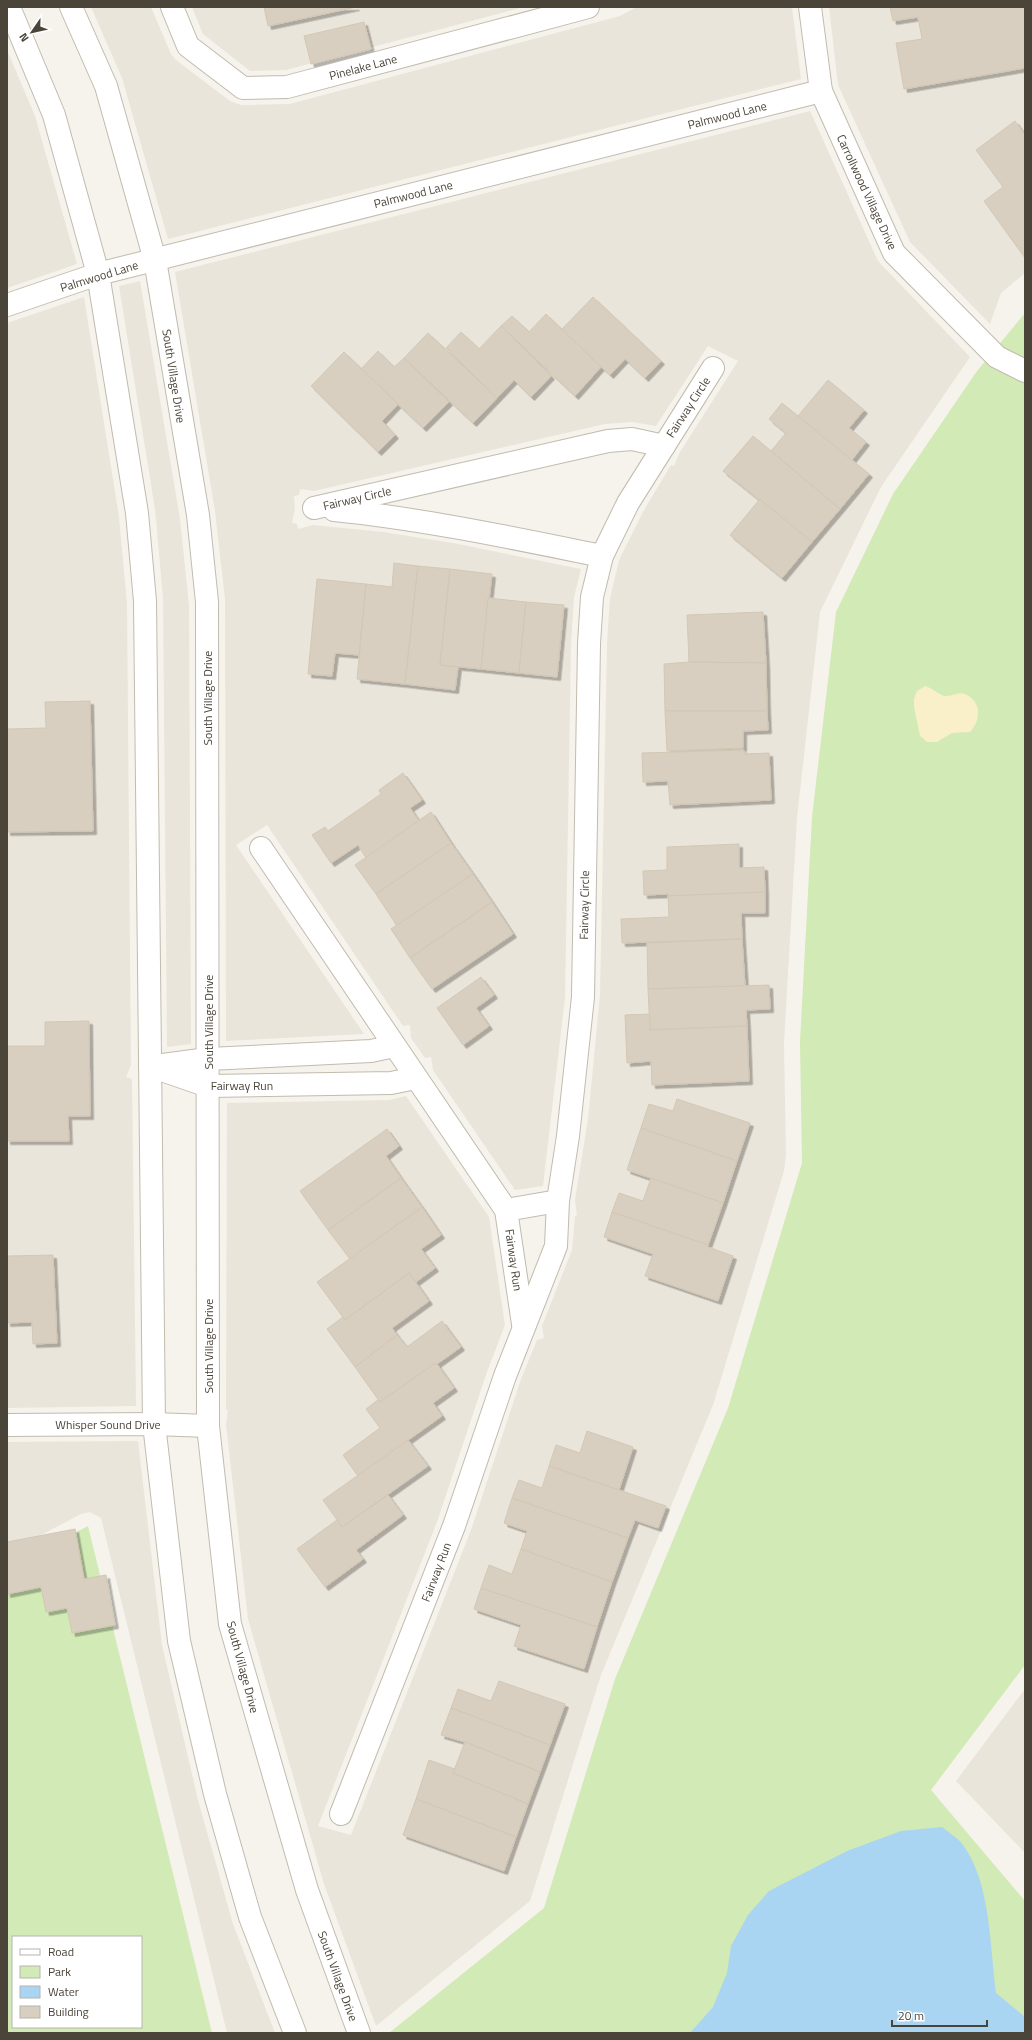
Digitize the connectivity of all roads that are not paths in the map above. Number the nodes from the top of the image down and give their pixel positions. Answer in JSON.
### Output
{"nodes":[{"id":1,"x":9,"y":7,"type":"edge"},
{"id":2,"x":71,"y":7,"type":"edge"},
{"id":3,"x":172,"y":7,"type":"edge"},
{"id":4,"x":588,"y":7,"type":"edge"},
{"id":5,"x":810,"y":7,"type":"edge"},
{"id":6,"x":821,"y":91,"type":"junction"},
{"id":7,"x":155,"y":260,"type":"junction"},
{"id":8,"x":98,"y":274,"type":"junction"},
{"id":9,"x":7,"y":305,"type":"edge"},
{"id":10,"x":713,"y":368,"type":"dead end"},
{"id":11,"x":1025,"y":372,"type":"edge"},
{"id":12,"x":664,"y":446,"type":"junction"},
{"id":13,"x":602,"y":556,"type":"junction"},
{"id":14,"x":260,"y":848,"type":"dead end"},
{"id":15,"x":394,"y":1046,"type":"junction"},
{"id":16,"x":208,"y":1059,"type":"junction"},
{"id":17,"x":150,"y":1066,"type":"junction"},
{"id":18,"x":416,"y":1078,"type":"junction"},
{"id":19,"x":208,"y":1086,"type":"junction"},
{"id":20,"x":558,"y":1201,"type":"junction"},
{"id":21,"x":506,"y":1210,"type":"junction"},
{"id":22,"x":523,"y":1326,"type":"junction"},
{"id":23,"x":154,"y":1424,"type":"junction"},
{"id":24,"x":7,"y":1425,"type":"edge"},
{"id":25,"x":208,"y":1426,"type":"junction"},
{"id":26,"x":341,"y":1814,"type":"dead end"},
{"id":27,"x":295,"y":2033,"type":"edge"},
{"id":28,"x":359,"y":2033,"type":"edge"}],
"edges":[{"from":1,"to":8,"type":"street"},
{"from":2,"to":7,"type":"street","name":"South Village Drive"},
{"from":3,"to":4,"type":"street","name":"Pinelake Lane"},
{"from":5,"to":6,"type":"street","name":"Carrollwood Village Drive"},
{"from":6,"to":7,"type":"street","name":"Palmwood Lane"},
{"from":6,"to":11,"type":"street","name":"Carrollwood Village Drive"},
{"from":7,"to":8,"type":"street","name":"Palmwood Lane"},
{"from":7,"to":16,"type":"street","name":"South Village Drive"},
{"from":8,"to":9,"type":"street","name":"Palmwood Lane"},
{"from":8,"to":17,"type":"street"},
{"from":10,"to":12,"type":"street","name":"Fairway Circle"},
{"from":12,"to":13,"type":"street","name":"Fairway Circle"},
{"from":12,"to":13,"type":"street","name":"Fairway Circle"},
{"from":13,"to":20,"type":"street","name":"Fairway Circle"},
{"from":14,"to":15,"type":"street","name":"Fairway Run"},
{"from":15,"to":16,"type":"street"},
{"from":15,"to":18,"type":"street","name":"Fairway Run"},
{"from":16,"to":17,"type":"street"},
{"from":16,"to":19,"type":"street","name":"South Village Drive"},
{"from":17,"to":19,"type":"street","name":"Fairway Run"},
{"from":17,"to":23,"type":"street"},
{"from":18,"to":19,"type":"street","name":"Fairway Run"},
{"from":18,"to":21,"type":"street","name":"Fairway Run"},
{"from":19,"to":25,"type":"street","name":"South Village Drive"},
{"from":20,"to":21,"type":"street"},
{"from":20,"to":22,"type":"street","name":"Fairway Run"},
{"from":21,"to":22,"type":"street","name":"Fairway Run"},
{"from":22,"to":26,"type":"street","name":"Fairway Run"},
{"from":23,"to":24,"type":"street","name":"Whisper Sound Drive"},
{"from":23,"to":25,"type":"street","name":"Whisper Sound Drive"},
{"from":23,"to":27,"type":"street"},
{"from":25,"to":28,"type":"street","name":"South Village Drive"}]}
